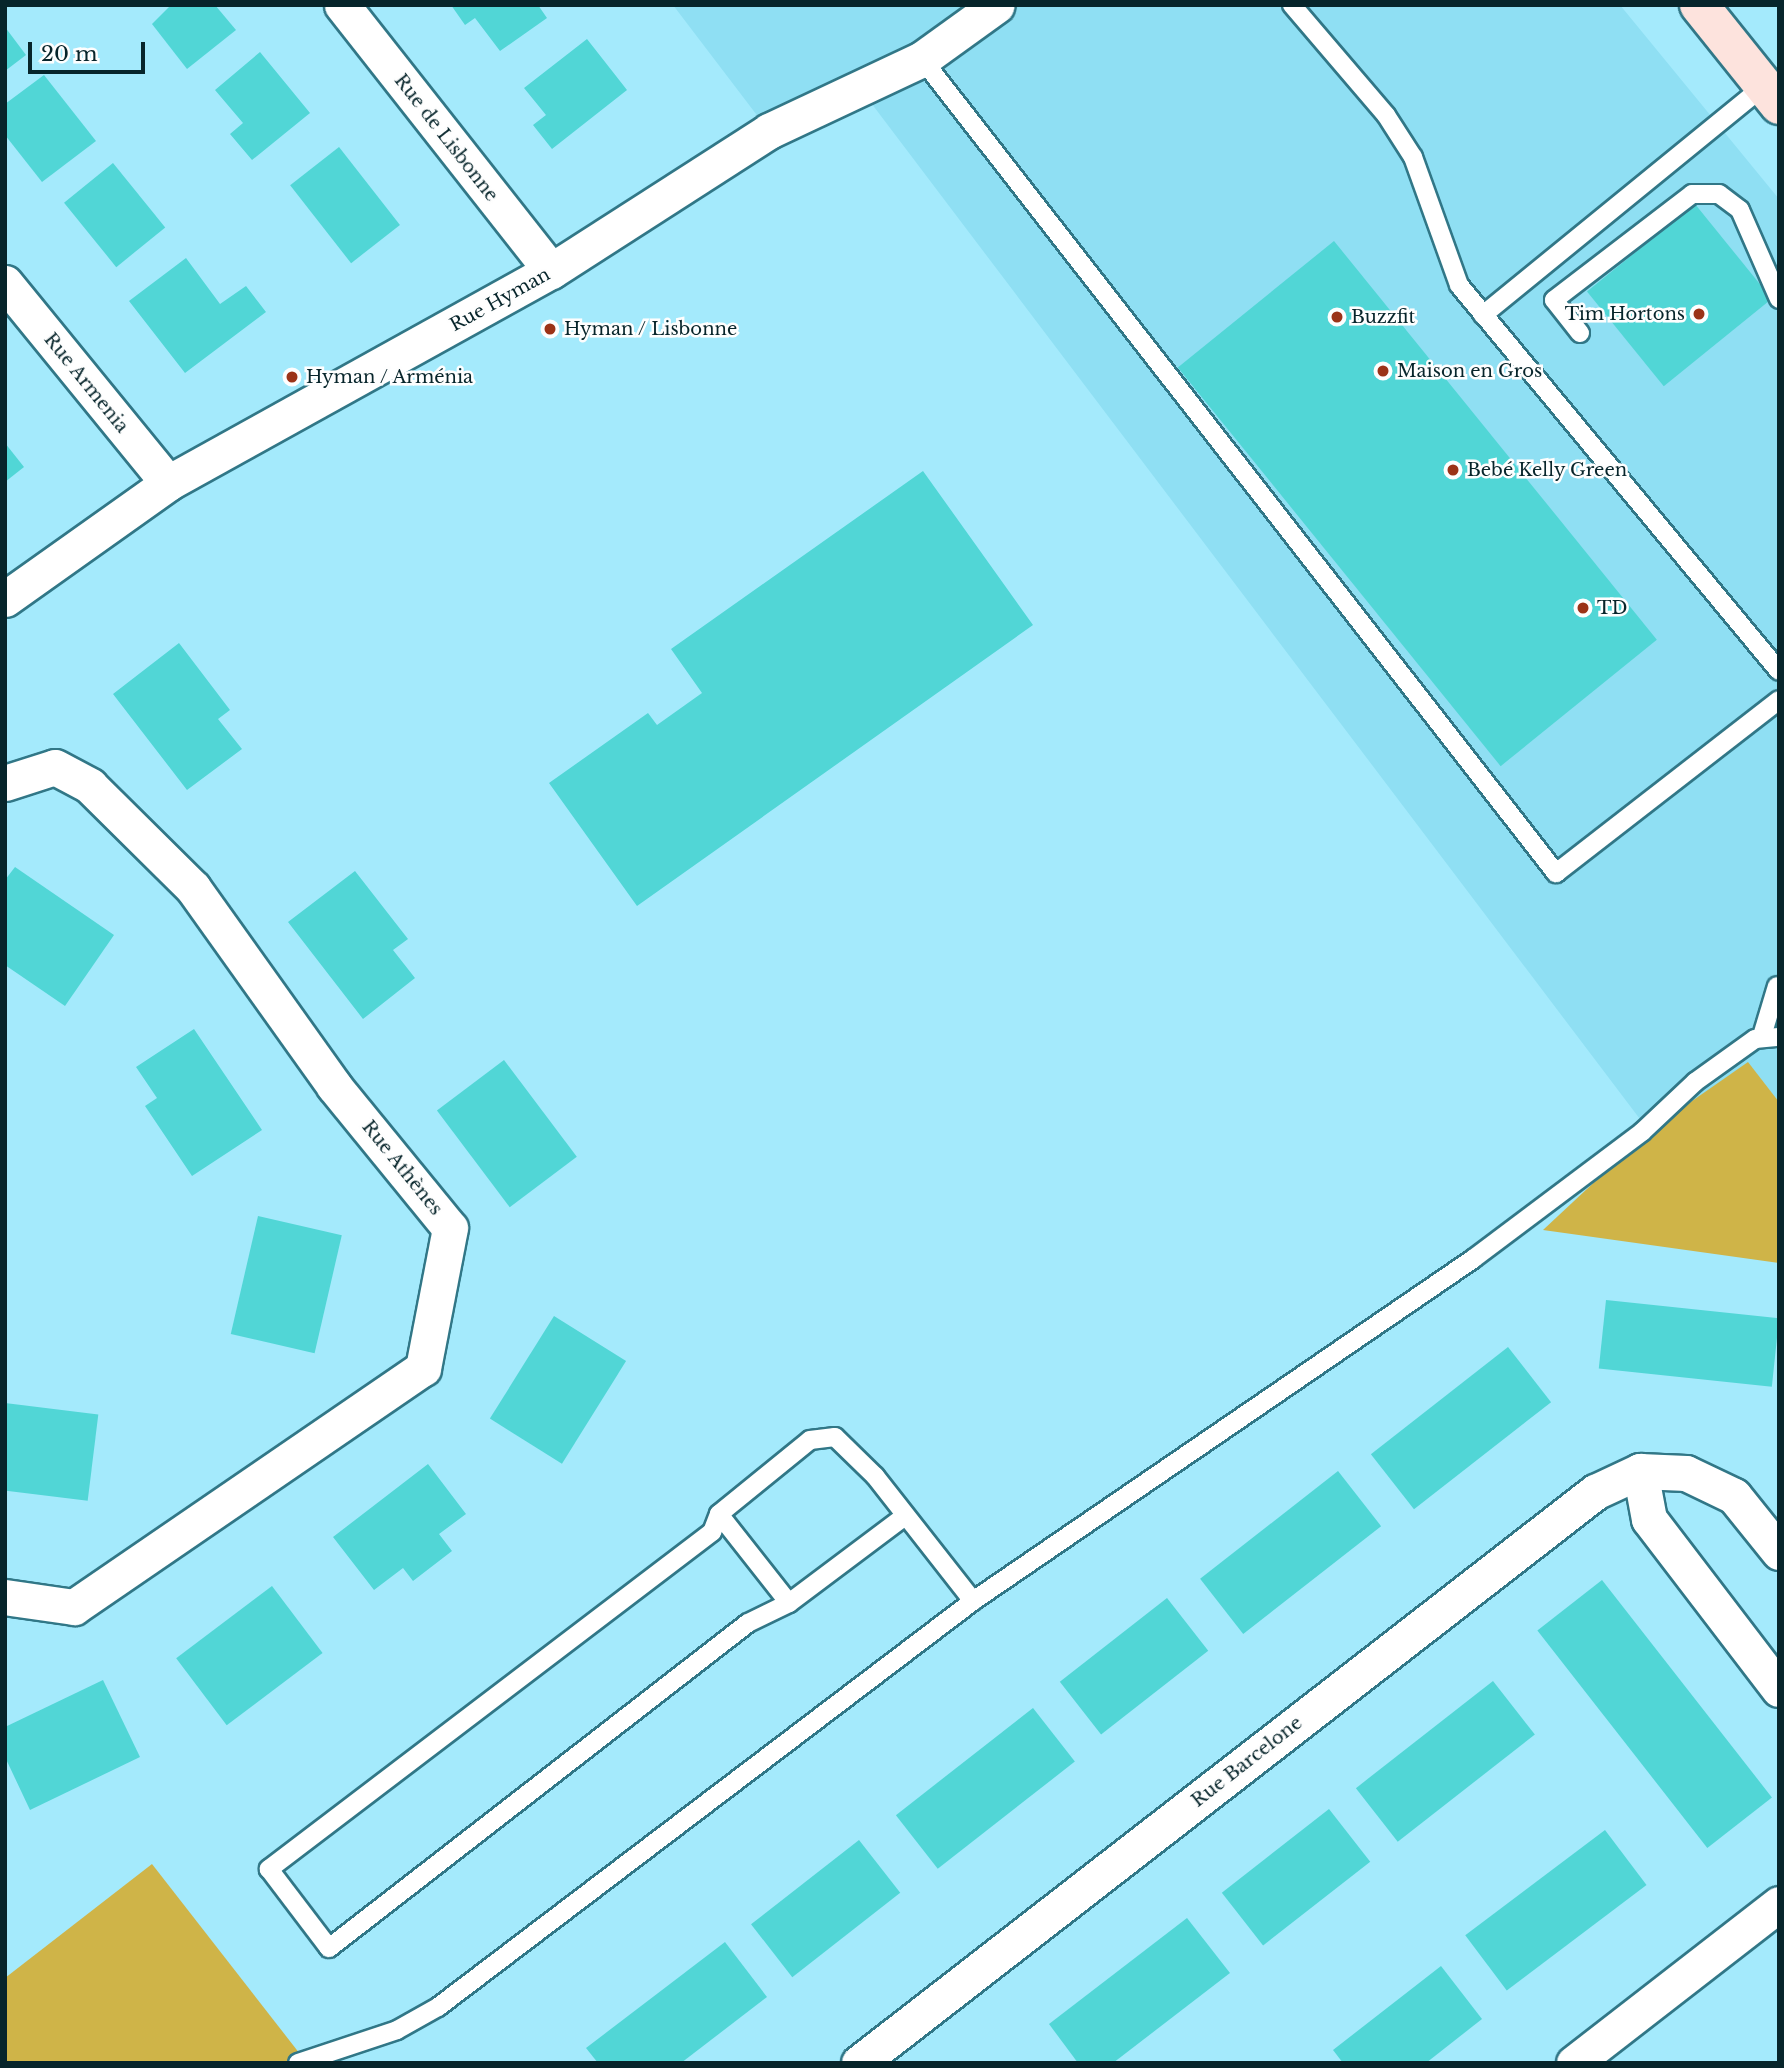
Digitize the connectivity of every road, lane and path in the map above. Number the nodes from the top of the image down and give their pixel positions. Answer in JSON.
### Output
{"nodes":[{"id":1,"x":342,"y":5,"type":"edge"},
{"id":2,"x":997,"y":5,"type":"edge"},
{"id":3,"x":1292,"y":5,"type":"edge"},
{"id":4,"x":1699,"y":5,"type":"edge"},
{"id":5,"x":922,"y":59,"type":"junction"},
{"id":6,"x":1771,"y":96,"type":"edge"},
{"id":7,"x":551,"y":271,"type":"junction"},
{"id":8,"x":5,"y":284,"type":"edge"},
{"id":9,"x":1779,"y":299,"type":"edge"},
{"id":10,"x":1483,"y":315,"type":"junction"},
{"id":11,"x":1580,"y":333,"type":"dead end"},
{"id":12,"x":167,"y":483,"type":"junction"},
{"id":13,"x":5,"y":599,"type":"edge"},
{"id":14,"x":1779,"y":671,"type":"edge"},
{"id":15,"x":1779,"y":700,"type":"edge"},
{"id":16,"x":5,"y":783,"type":"edge"},
{"id":17,"x":1777,"y":986,"type":"dead end"},
{"id":18,"x":1770,"y":1037,"type":"edge"},
{"id":19,"x":1640,"y":1471,"type":"junction"},
{"id":20,"x":719,"y":1514,"type":"junction"},
{"id":21,"x":905,"y":1516,"type":"junction"},
{"id":22,"x":1779,"y":1552,"type":"edge"},
{"id":23,"x":5,"y":1597,"type":"edge"},
{"id":24,"x":973,"y":1601,"type":"junction"},
{"id":25,"x":789,"y":1603,"type":"junction"},
{"id":26,"x":1779,"y":1689,"type":"edge"},
{"id":27,"x":1779,"y":1904,"type":"edge"},
{"id":28,"x":298,"y":2063,"type":"edge"},
{"id":29,"x":859,"y":2063,"type":"edge"},
{"id":30,"x":1574,"y":2063,"type":"edge"}],
"edges":[{"from":1,"to":7,"type":"street","name":"Rue de Lisbonne"},
{"from":2,"to":5,"type":"street","name":"Rue Hyman"},
{"from":3,"to":10,"type":"lane"},
{"from":4,"to":6,"type":"main road"},
{"from":5,"to":7,"type":"street","name":"Rue Hyman"},
{"from":5,"to":15,"type":"lane"},
{"from":6,"to":10,"type":"lane"},
{"from":7,"to":12,"type":"street","name":"Rue Hyman"},
{"from":8,"to":12,"type":"street","name":"Rue Armenia"},
{"from":9,"to":11,"type":"lane"},
{"from":10,"to":14,"type":"lane"},
{"from":12,"to":13,"type":"street","name":"Rue Hyman"},
{"from":16,"to":23,"type":"street","name":"Rue Athènes"},
{"from":17,"to":18,"type":"lane"},
{"from":18,"to":24,"type":"lane"},
{"from":19,"to":22,"type":"street","name":"Rue Barcelone"},
{"from":19,"to":26,"type":"street"},
{"from":19,"to":29,"type":"street","name":"Rue Barcelone"},
{"from":20,"to":21,"type":"lane"},
{"from":20,"to":25,"type":"lane"},
{"from":20,"to":25,"type":"lane"},
{"from":21,"to":24,"type":"lane"},
{"from":21,"to":25,"type":"lane"},
{"from":24,"to":28,"type":"lane"},
{"from":27,"to":30,"type":"street"}]}
